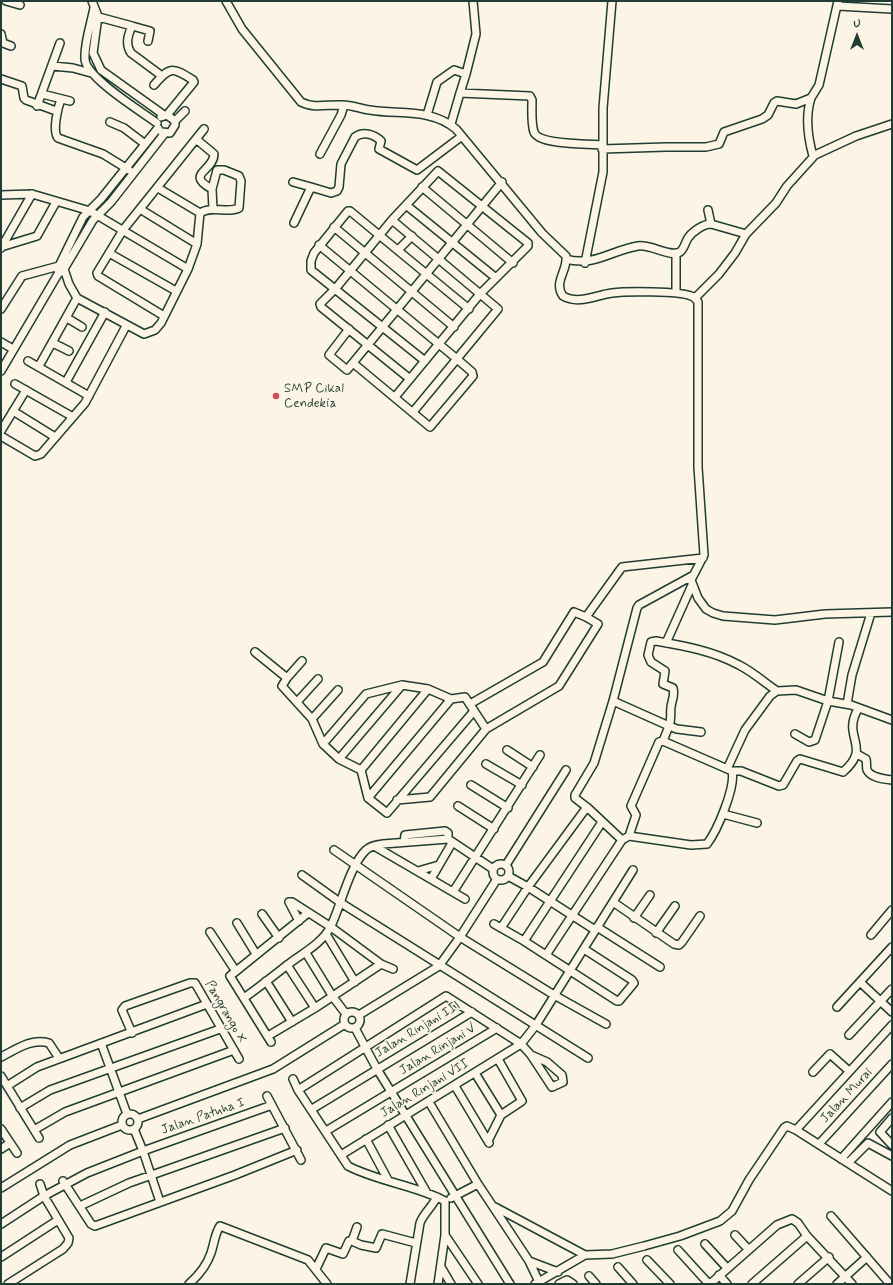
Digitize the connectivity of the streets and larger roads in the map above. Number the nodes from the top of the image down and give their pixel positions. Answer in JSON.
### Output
{"nodes":[{"id":1,"x":6,"y":1,"type":"edge"},
{"id":2,"x":226,"y":1,"type":"edge"},
{"id":3,"x":473,"y":1,"type":"edge"},
{"id":4,"x":612,"y":1,"type":"edge"},
{"id":5,"x":838,"y":4,"type":"edge"},
{"id":6,"x":20,"y":5,"type":"dead end"},
{"id":7,"x":892,"y":9,"type":"edge"},
{"id":8,"x":94,"y":10,"type":"edge"},
{"id":9,"x":132,"y":26,"type":"junction"},
{"id":10,"x":1,"y":34,"type":"edge"},
{"id":11,"x":148,"y":41,"type":"dead end"},
{"id":12,"x":60,"y":43,"type":"dead end"},
{"id":13,"x":12,"y":46,"type":"dead end"},
{"id":14,"x":53,"y":66,"type":"junction"},
{"id":15,"x":91,"y":73,"type":"junction"},
{"id":16,"x":466,"y":74,"type":"junction"},
{"id":17,"x":162,"y":76,"type":"junction"},
{"id":18,"x":1,"y":79,"type":"edge"},
{"id":19,"x":114,"y":80,"type":"junction"},
{"id":20,"x":154,"y":85,"type":"dead end"},
{"id":21,"x":109,"y":88,"type":"junction"},
{"id":22,"x":460,"y":93,"type":"junction"},
{"id":23,"x":42,"y":94,"type":"junction"},
{"id":24,"x":811,"y":98,"type":"junction"},
{"id":25,"x":61,"y":99,"type":"junction"},
{"id":26,"x":70,"y":101,"type":"dead end"},
{"id":27,"x":344,"y":105,"type":"junction"},
{"id":28,"x":37,"y":106,"type":"junction"},
{"id":29,"x":56,"y":111,"type":"junction"},
{"id":30,"x":185,"y":111,"type":"dead end"},
{"id":31,"x":166,"y":115,"type":"junction"},
{"id":32,"x":427,"y":115,"type":"junction"},
{"id":33,"x":175,"y":121,"type":"junction"},
{"id":34,"x":110,"y":122,"type":"dead end"},
{"id":35,"x":451,"y":124,"type":"junction"},
{"id":36,"x":892,"y":124,"type":"edge"},
{"id":37,"x":158,"y":125,"type":"junction"},
{"id":38,"x":204,"y":129,"type":"dead end"},
{"id":39,"x":165,"y":133,"type":"junction"},
{"id":40,"x":462,"y":136,"type":"junction"},
{"id":41,"x":196,"y":139,"type":"junction"},
{"id":42,"x":145,"y":144,"type":"junction"},
{"id":43,"x":602,"y":147,"type":"junction"},
{"id":44,"x":320,"y":154,"type":"dead end"},
{"id":45,"x":814,"y":156,"type":"junction"},
{"id":46,"x":127,"y":167,"type":"junction"},
{"id":47,"x":134,"y":174,"type":"junction"},
{"id":48,"x":293,"y":182,"type":"dead end"},
{"id":49,"x":502,"y":182,"type":"junction"},
{"id":50,"x":311,"y":187,"type":"junction"},
{"id":51,"x":422,"y":187,"type":"junction"},
{"id":52,"x":158,"y":188,"type":"junction"},
{"id":53,"x":212,"y":189,"type":"junction"},
{"id":54,"x":32,"y":194,"type":"junction"},
{"id":55,"x":1,"y":195,"type":"edge"},
{"id":56,"x":56,"y":202,"type":"junction"},
{"id":57,"x":406,"y":205,"type":"junction"},
{"id":58,"x":483,"y":206,"type":"junction"},
{"id":59,"x":140,"y":209,"type":"junction"},
{"id":60,"x":213,"y":209,"type":"junction"},
{"id":61,"x":90,"y":210,"type":"junction"},
{"id":62,"x":708,"y":210,"type":"dead end"},
{"id":63,"x":200,"y":213,"type":"junction"},
{"id":64,"x":96,"y":216,"type":"junction"},
{"id":65,"x":392,"y":220,"type":"junction"},
{"id":66,"x":294,"y":223,"type":"dead end"},
{"id":67,"x":468,"y":224,"type":"junction"},
{"id":68,"x":711,"y":224,"type":"junction"},
{"id":69,"x":334,"y":227,"type":"junction"},
{"id":70,"x":123,"y":230,"type":"junction"},
{"id":71,"x":746,"y":234,"type":"junction"},
{"id":72,"x":380,"y":235,"type":"junction"},
{"id":73,"x":412,"y":236,"type":"junction"},
{"id":74,"x":452,"y":242,"type":"junction"},
{"id":75,"x":197,"y":244,"type":"junction"},
{"id":76,"x":319,"y":245,"type":"junction"},
{"id":77,"x":1,"y":247,"type":"edge"},
{"id":78,"x":398,"y":250,"type":"junction"},
{"id":79,"x":109,"y":253,"type":"junction"},
{"id":80,"x":365,"y":253,"type":"junction"},
{"id":81,"x":676,"y":254,"type":"junction"},
{"id":82,"x":439,"y":259,"type":"junction"},
{"id":83,"x":566,"y":259,"type":"junction"},
{"id":84,"x":513,"y":263,"type":"junction"},
{"id":85,"x":585,"y":263,"type":"junction"},
{"id":86,"x":61,"y":268,"type":"junction"},
{"id":87,"x":188,"y":269,"type":"junction"},
{"id":88,"x":350,"y":271,"type":"junction"},
{"id":89,"x":426,"y":274,"type":"junction"},
{"id":90,"x":496,"y":278,"type":"junction"},
{"id":91,"x":336,"y":288,"type":"junction"},
{"id":92,"x":176,"y":291,"type":"junction"},
{"id":93,"x":412,"y":292,"type":"junction"},
{"id":94,"x":480,"y":294,"type":"junction"},
{"id":95,"x":676,"y":294,"type":"junction"},
{"id":96,"x":77,"y":298,"type":"junction"},
{"id":97,"x":696,"y":298,"type":"junction"},
{"id":98,"x":1,"y":309,"type":"edge"},
{"id":99,"x":397,"y":309,"type":"junction"},
{"id":100,"x":469,"y":309,"type":"junction"},
{"id":101,"x":104,"y":312,"type":"junction"},
{"id":102,"x":164,"y":316,"type":"junction"},
{"id":103,"x":67,"y":318,"type":"junction"},
{"id":104,"x":126,"y":326,"type":"junction"},
{"id":105,"x":454,"y":326,"type":"junction"},
{"id":106,"x":82,"y":327,"type":"dead end"},
{"id":107,"x":383,"y":327,"type":"junction"},
{"id":108,"x":349,"y":329,"type":"junction"},
{"id":109,"x":1,"y":342,"type":"edge"},
{"id":110,"x":53,"y":343,"type":"junction"},
{"id":111,"x":439,"y":344,"type":"junction"},
{"id":112,"x":368,"y":345,"type":"junction"},
{"id":113,"x":13,"y":349,"type":"junction"},
{"id":114,"x":69,"y":351,"type":"dead end"},
{"id":115,"x":457,"y":359,"type":"junction"},
{"id":116,"x":28,"y":361,"type":"dead end"},
{"id":117,"x":425,"y":361,"type":"junction"},
{"id":118,"x":353,"y":363,"type":"junction"},
{"id":119,"x":39,"y":366,"type":"junction"},
{"id":120,"x":1,"y":371,"type":"edge"},
{"id":121,"x":410,"y":379,"type":"junction"},
{"id":122,"x":66,"y":382,"type":"junction"},
{"id":123,"x":15,"y":384,"type":"dead end"},
{"id":124,"x":26,"y":390,"type":"junction"},
{"id":125,"x":89,"y":396,"type":"junction"},
{"id":126,"x":395,"y":397,"type":"junction"},
{"id":127,"x":13,"y":411,"type":"junction"},
{"id":128,"x":413,"y":412,"type":"junction"},
{"id":129,"x":73,"y":417,"type":"junction"},
{"id":130,"x":1,"y":430,"type":"edge"},
{"id":131,"x":1,"y":436,"type":"edge"},
{"id":132,"x":56,"y":437,"type":"junction"},
{"id":133,"x":703,"y":558,"type":"junction"},
{"id":134,"x":692,"y":576,"type":"junction"},
{"id":135,"x":692,"y":584,"type":"junction"},
{"id":136,"x":892,"y":612,"type":"edge"},
{"id":137,"x":871,"y":613,"type":"junction"},
{"id":138,"x":586,"y":617,"type":"junction"},
{"id":139,"x":839,"y":642,"type":"dead end"},
{"id":140,"x":666,"y":643,"type":"junction"},
{"id":141,"x":255,"y":652,"type":"dead end"},
{"id":142,"x":302,"y":662,"type":"dead end"},
{"id":143,"x":287,"y":678,"type":"junction"},
{"id":144,"x":318,"y":679,"type":"dead end"},
{"id":145,"x":402,"y":685,"type":"junction"},
{"id":146,"x":428,"y":689,"type":"junction"},
{"id":147,"x":338,"y":690,"type":"dead end"},
{"id":148,"x":777,"y":691,"type":"junction"},
{"id":149,"x":451,"y":699,"type":"junction"},
{"id":150,"x":613,"y":701,"type":"junction"},
{"id":151,"x":828,"y":701,"type":"junction"},
{"id":152,"x":297,"y":702,"type":"junction"},
{"id":153,"x":847,"y":704,"type":"junction"},
{"id":154,"x":472,"y":708,"type":"junction"},
{"id":155,"x":858,"y":709,"type":"junction"},
{"id":156,"x":312,"y":719,"type":"junction"},
{"id":157,"x":892,"y":720,"type":"edge"},
{"id":158,"x":669,"y":726,"type":"junction"},
{"id":159,"x":486,"y":729,"type":"junction"},
{"id":160,"x":701,"y":732,"type":"dead end"},
{"id":161,"x":795,"y":734,"type":"dead end"},
{"id":162,"x":663,"y":741,"type":"junction"},
{"id":163,"x":323,"y":744,"type":"junction"},
{"id":164,"x":511,"y":751,"type":"dead end"},
{"id":165,"x":857,"y":754,"type":"junction"},
{"id":166,"x":540,"y":755,"type":"dead end"},
{"id":167,"x":339,"y":759,"type":"junction"},
{"id":168,"x":486,"y":764,"type":"dead end"},
{"id":169,"x":533,"y":768,"type":"junction"},
{"id":170,"x":361,"y":770,"type":"junction"},
{"id":171,"x":566,"y":770,"type":"dead end"},
{"id":172,"x":730,"y":770,"type":"junction"},
{"id":173,"x":892,"y":780,"type":"edge"},
{"id":174,"x":471,"y":785,"type":"dead end"},
{"id":175,"x":522,"y":785,"type":"junction"},
{"id":176,"x":368,"y":798,"type":"junction"},
{"id":177,"x":397,"y":800,"type":"junction"},
{"id":178,"x":458,"y":806,"type":"dead end"},
{"id":179,"x":508,"y":808,"type":"junction"},
{"id":180,"x":588,"y":808,"type":"junction"},
{"id":181,"x":723,"y":814,"type":"junction"},
{"id":182,"x":602,"y":822,"type":"junction"},
{"id":183,"x":757,"y":823,"type":"dead end"},
{"id":184,"x":494,"y":829,"type":"junction"},
{"id":185,"x":625,"y":838,"type":"junction"},
{"id":186,"x":450,"y":841,"type":"junction"},
{"id":187,"x":374,"y":846,"type":"junction"},
{"id":188,"x":334,"y":850,"type":"dead end"},
{"id":189,"x":475,"y":856,"type":"junction"},
{"id":190,"x":356,"y":864,"type":"junction"},
{"id":191,"x":439,"y":865,"type":"junction"},
{"id":192,"x":506,"y":865,"type":"junction"},
{"id":193,"x":493,"y":869,"type":"junction"},
{"id":194,"x":633,"y":870,"type":"dead end"},
{"id":195,"x":418,"y":871,"type":"junction"},
{"id":196,"x":302,"y":875,"type":"dead end"},
{"id":197,"x":508,"y":876,"type":"junction"},
{"id":198,"x":431,"y":879,"type":"junction"},
{"id":199,"x":497,"y":879,"type":"junction"},
{"id":200,"x":528,"y":887,"type":"junction"},
{"id":201,"x":453,"y":892,"type":"junction"},
{"id":202,"x":650,"y":895,"type":"dead end"},
{"id":203,"x":465,"y":899,"type":"dead end"},
{"id":204,"x":550,"y":901,"type":"junction"},
{"id":205,"x":612,"y":902,"type":"junction"},
{"id":206,"x":341,"y":903,"type":"junction"},
{"id":207,"x":675,"y":906,"type":"dead end"},
{"id":208,"x":892,"y":910,"type":"edge"},
{"id":209,"x":308,"y":913,"type":"junction"},
{"id":210,"x":262,"y":914,"type":"dead end"},
{"id":211,"x":571,"y":916,"type":"junction"},
{"id":212,"x":700,"y":916,"type":"dead end"},
{"id":213,"x":634,"y":918,"type":"junction"},
{"id":214,"x":299,"y":920,"type":"junction"},
{"id":215,"x":237,"y":923,"type":"dead end"},
{"id":216,"x":494,"y":924,"type":"dead end"},
{"id":217,"x":331,"y":927,"type":"junction"},
{"id":218,"x":501,"y":928,"type":"junction"},
{"id":219,"x":596,"y":929,"type":"junction"},
{"id":220,"x":210,"y":932,"type":"dead end"},
{"id":221,"x":656,"y":933,"type":"junction"},
{"id":222,"x":326,"y":934,"type":"junction"},
{"id":223,"x":871,"y":935,"type":"dead end"},
{"id":224,"x":460,"y":937,"type":"junction"},
{"id":225,"x":279,"y":938,"type":"junction"},
{"id":226,"x":524,"y":941,"type":"junction"},
{"id":227,"x":892,"y":947,"type":"edge"},
{"id":228,"x":584,"y":949,"type":"junction"},
{"id":229,"x":306,"y":953,"type":"junction"},
{"id":230,"x":256,"y":954,"type":"junction"},
{"id":231,"x":546,"y":955,"type":"junction"},
{"id":232,"x":381,"y":964,"type":"junction"},
{"id":233,"x":287,"y":965,"type":"junction"},
{"id":234,"x":439,"y":966,"type":"junction"},
{"id":235,"x":660,"y":967,"type":"dead end"},
{"id":236,"x":393,"y":969,"type":"dead end"},
{"id":237,"x":569,"y":970,"type":"junction"},
{"id":238,"x":232,"y":973,"type":"junction"},
{"id":239,"x":266,"y":981,"type":"junction"},
{"id":240,"x":355,"y":982,"type":"junction"},
{"id":241,"x":860,"y":982,"type":"junction"},
{"id":242,"x":892,"y":989,"type":"edge"},
{"id":243,"x":554,"y":995,"type":"junction"},
{"id":244,"x":332,"y":997,"type":"junction"},
{"id":245,"x":244,"y":998,"type":"junction"},
{"id":246,"x":881,"y":1002,"type":"junction"},
{"id":247,"x":207,"y":1004,"type":"junction"},
{"id":248,"x":837,"y":1007,"type":"dead end"},
{"id":249,"x":315,"y":1008,"type":"junction"},
{"id":250,"x":472,"y":1012,"type":"junction"},
{"id":251,"x":892,"y":1012,"type":"edge"},
{"id":252,"x":346,"y":1014,"type":"junction"},
{"id":253,"x":360,"y":1016,"type":"junction"},
{"id":254,"x":292,"y":1022,"type":"junction"},
{"id":255,"x":345,"y":1024,"type":"junction"},
{"id":256,"x":606,"y":1024,"type":"dead end"},
{"id":257,"x":536,"y":1025,"type":"junction"},
{"id":258,"x":892,"y":1025,"type":"edge"},
{"id":259,"x":355,"y":1028,"type":"junction"},
{"id":260,"x":497,"y":1028,"type":"junction"},
{"id":261,"x":220,"y":1029,"type":"junction"},
{"id":262,"x":132,"y":1032,"type":"junction"},
{"id":263,"x":849,"y":1035,"type":"dead end"},
{"id":264,"x":101,"y":1043,"type":"junction"},
{"id":265,"x":521,"y":1044,"type":"junction"},
{"id":266,"x":364,"y":1047,"type":"junction"},
{"id":267,"x":234,"y":1050,"type":"junction"},
{"id":268,"x":531,"y":1054,"type":"junction"},
{"id":269,"x":1,"y":1057,"type":"edge"},
{"id":270,"x":59,"y":1058,"type":"junction"},
{"id":271,"x":588,"y":1058,"type":"dead end"},
{"id":272,"x":239,"y":1059,"type":"dead end"},
{"id":273,"x":498,"y":1059,"type":"junction"},
{"id":274,"x":892,"y":1064,"type":"edge"},
{"id":275,"x":110,"y":1069,"type":"junction"},
{"id":276,"x":377,"y":1069,"type":"junction"},
{"id":277,"x":849,"y":1071,"type":"junction"},
{"id":278,"x":813,"y":1072,"type":"dead end"},
{"id":279,"x":475,"y":1073,"type":"junction"},
{"id":280,"x":1,"y":1076,"type":"edge"},
{"id":281,"x":293,"y":1079,"type":"dead end"},
{"id":282,"x":7,"y":1086,"type":"junction"},
{"id":283,"x":455,"y":1086,"type":"junction"},
{"id":284,"x":298,"y":1090,"type":"junction"},
{"id":285,"x":391,"y":1092,"type":"junction"},
{"id":286,"x":118,"y":1093,"type":"junction"},
{"id":287,"x":267,"y":1096,"type":"dead end"},
{"id":288,"x":429,"y":1102,"type":"junction"},
{"id":289,"x":892,"y":1102,"type":"edge"},
{"id":290,"x":272,"y":1105,"type":"junction"},
{"id":291,"x":20,"y":1108,"type":"junction"},
{"id":292,"x":312,"y":1109,"type":"junction"},
{"id":293,"x":127,"y":1114,"type":"junction"},
{"id":294,"x":406,"y":1114,"type":"junction"},
{"id":295,"x":501,"y":1115,"type":"junction"},
{"id":296,"x":892,"y":1118,"type":"edge"},
{"id":297,"x":138,"y":1119,"type":"junction"},
{"id":298,"x":122,"y":1125,"type":"junction"},
{"id":299,"x":388,"y":1125,"type":"junction"},
{"id":300,"x":285,"y":1128,"type":"junction"},
{"id":301,"x":1,"y":1129,"type":"edge"},
{"id":302,"x":34,"y":1130,"type":"junction"},
{"id":303,"x":134,"y":1130,"type":"junction"},
{"id":304,"x":796,"y":1130,"type":"junction"},
{"id":305,"x":326,"y":1132,"type":"junction"},
{"id":306,"x":39,"y":1138,"type":"dead end"},
{"id":307,"x":366,"y":1139,"type":"junction"},
{"id":308,"x":10,"y":1143,"type":"junction"},
{"id":309,"x":819,"y":1144,"type":"junction"},
{"id":310,"x":892,"y":1145,"type":"edge"},
{"id":311,"x":1,"y":1149,"type":"edge"},
{"id":312,"x":297,"y":1150,"type":"junction"},
{"id":313,"x":143,"y":1151,"type":"junction"},
{"id":314,"x":16,"y":1153,"type":"dead end"},
{"id":315,"x":341,"y":1155,"type":"junction"},
{"id":316,"x":892,"y":1156,"type":"edge"},
{"id":317,"x":841,"y":1159,"type":"junction"},
{"id":318,"x":301,"y":1160,"type":"dead end"},
{"id":319,"x":848,"y":1163,"type":"junction"},
{"id":320,"x":151,"y":1175,"type":"junction"},
{"id":321,"x":388,"y":1180,"type":"junction"},
{"id":322,"x":65,"y":1182,"type":"junction"},
{"id":323,"x":40,"y":1184,"type":"dead end"},
{"id":324,"x":478,"y":1184,"type":"junction"},
{"id":325,"x":1,"y":1188,"type":"edge"},
{"id":326,"x":892,"y":1191,"type":"edge"},
{"id":327,"x":427,"y":1193,"type":"junction"},
{"id":328,"x":44,"y":1196,"type":"junction"},
{"id":329,"x":455,"y":1196,"type":"junction"},
{"id":330,"x":437,"y":1197,"type":"junction"},
{"id":331,"x":445,"y":1201,"type":"junction"},
{"id":332,"x":160,"y":1202,"type":"junction"},
{"id":333,"x":80,"y":1206,"type":"junction"},
{"id":334,"x":495,"y":1207,"type":"junction"},
{"id":335,"x":831,"y":1216,"type":"dead end"},
{"id":336,"x":58,"y":1220,"type":"junction"},
{"id":337,"x":1,"y":1224,"type":"edge"},
{"id":338,"x":357,"y":1227,"type":"dead end"},
{"id":339,"x":445,"y":1235,"type":"junction"},
{"id":340,"x":735,"y":1235,"type":"dead end"},
{"id":341,"x":807,"y":1236,"type":"junction"},
{"id":342,"x":352,"y":1241,"type":"junction"},
{"id":343,"x":416,"y":1243,"type":"junction"},
{"id":344,"x":705,"y":1244,"type":"dead end"},
{"id":345,"x":748,"y":1249,"type":"junction"},
{"id":346,"x":678,"y":1250,"type":"dead end"},
{"id":347,"x":585,"y":1255,"type":"junction"},
{"id":348,"x":1,"y":1257,"type":"edge"},
{"id":349,"x":867,"y":1257,"type":"junction"},
{"id":350,"x":829,"y":1258,"type":"junction"},
{"id":351,"x":647,"y":1260,"type":"dead end"},
{"id":352,"x":529,"y":1261,"type":"junction"},
{"id":353,"x":441,"y":1267,"type":"junction"},
{"id":354,"x":618,"y":1267,"type":"dead end"},
{"id":355,"x":727,"y":1268,"type":"junction"},
{"id":356,"x":316,"y":1269,"type":"junction"},
{"id":357,"x":558,"y":1272,"type":"junction"},
{"id":358,"x":719,"y":1275,"type":"junction"},
{"id":359,"x":589,"y":1276,"type":"dead end"},
{"id":360,"x":845,"y":1276,"type":"junction"},
{"id":361,"x":537,"y":1283,"type":"edge"},
{"id":362,"x":8,"y":1284,"type":"edge"},
{"id":363,"x":189,"y":1284,"type":"edge"},
{"id":364,"x":327,"y":1284,"type":"edge"},
{"id":365,"x":410,"y":1284,"type":"edge"},
{"id":366,"x":438,"y":1284,"type":"edge"},
{"id":367,"x":451,"y":1284,"type":"edge"},
{"id":368,"x":478,"y":1284,"type":"edge"},
{"id":369,"x":510,"y":1284,"type":"edge"},
{"id":370,"x":559,"y":1284,"type":"edge"},
{"id":371,"x":573,"y":1284,"type":"edge"},
{"id":372,"x":596,"y":1284,"type":"edge"},
{"id":373,"x":633,"y":1284,"type":"edge"},
{"id":374,"x":670,"y":1284,"type":"edge"},
{"id":375,"x":709,"y":1284,"type":"edge"},
{"id":376,"x":727,"y":1284,"type":"edge"},
{"id":377,"x":752,"y":1284,"type":"edge"},
{"id":378,"x":798,"y":1284,"type":"edge"},
{"id":379,"x":837,"y":1284,"type":"edge"},
{"id":380,"x":852,"y":1284,"type":"edge"},
{"id":381,"x":890,"y":1284,"type":"edge"}],
"edges":[{"from":1,"to":6,"type":"street"},
{"from":2,"to":27,"type":"street"},
{"from":3,"to":16,"type":"street"},
{"from":4,"to":43,"type":"street"},
{"from":5,"to":7,"type":"street"},
{"from":5,"to":24,"type":"street"},
{"from":8,"to":9,"type":"street"},
{"from":8,"to":15,"type":"street"},
{"from":8,"to":19,"type":"street"},
{"from":9,"to":11,"type":"street"},
{"from":9,"to":17,"type":"street"},
{"from":10,"to":13,"type":"street"},
{"from":12,"to":14,"type":"street"},
{"from":14,"to":15,"type":"street"},
{"from":14,"to":23,"type":"street"},
{"from":15,"to":21,"type":"street"},
{"from":16,"to":22,"type":"street"},
{"from":16,"to":32,"type":"street"},
{"from":17,"to":20,"type":"street"},
{"from":17,"to":31,"type":"street"},
{"from":18,"to":28,"type":"street"},
{"from":19,"to":21,"type":"street"},
{"from":19,"to":31,"type":"street"},
{"from":21,"to":37,"type":"street"},
{"from":22,"to":35,"type":"street"},
{"from":22,"to":43,"type":"street"},
{"from":23,"to":25,"type":"street"},
{"from":23,"to":28,"type":"street"},
{"from":24,"to":43,"type":"street"},
{"from":24,"to":45,"type":"street"},
{"from":25,"to":26,"type":"street"},
{"from":25,"to":29,"type":"street"},
{"from":27,"to":32,"type":"street"},
{"from":27,"to":44,"type":"street"},
{"from":28,"to":29,"type":"street"},
{"from":29,"to":46,"type":"street"},
{"from":30,"to":33,"type":"street"},
{"from":31,"to":33,"type":"street"},
{"from":31,"to":37,"type":"street"},
{"from":32,"to":35,"type":"street"},
{"from":33,"to":39,"type":"street"},
{"from":34,"to":42,"type":"street"},
{"from":35,"to":40,"type":"street"},
{"from":36,"to":45,"type":"street"},
{"from":37,"to":39,"type":"street"},
{"from":37,"to":42,"type":"street"},
{"from":38,"to":41,"type":"street"},
{"from":39,"to":47,"type":"street"},
{"from":40,"to":49,"type":"street"},
{"from":40,"to":50,"type":"street"},
{"from":41,"to":52,"type":"street"},
{"from":41,"to":53,"type":"street"},
{"from":42,"to":46,"type":"street"},
{"from":43,"to":85,"type":"street"},
{"from":45,"to":71,"type":"street"},
{"from":46,"to":47,"type":"street"},
{"from":46,"to":61,"type":"street"},
{"from":47,"to":64,"type":"street"},
{"from":48,"to":50,"type":"street"},
{"from":49,"to":58,"type":"street"},
{"from":49,"to":83,"type":"street"},
{"from":50,"to":66,"type":"street"},
{"from":51,"to":57,"type":"street"},
{"from":51,"to":58,"type":"street"},
{"from":51,"to":67,"type":"street"},
{"from":52,"to":59,"type":"street"},
{"from":52,"to":63,"type":"street"},
{"from":53,"to":60,"type":"street"},
{"from":53,"to":60,"type":"street"},
{"from":54,"to":55,"type":"street"},
{"from":54,"to":56,"type":"street"},
{"from":54,"to":77,"type":"street"},
{"from":56,"to":61,"type":"street"},
{"from":56,"to":77,"type":"street"},
{"from":57,"to":65,"type":"street"},
{"from":57,"to":74,"type":"street"},
{"from":58,"to":67,"type":"street"},
{"from":58,"to":84,"type":"street"},
{"from":59,"to":70,"type":"street"},
{"from":59,"to":75,"type":"street"},
{"from":60,"to":63,"type":"street"},
{"from":61,"to":64,"type":"street"},
{"from":61,"to":86,"type":"street"},
{"from":62,"to":68,"type":"street"},
{"from":63,"to":75,"type":"street"},
{"from":64,"to":70,"type":"street"},
{"from":64,"to":86,"type":"street"},
{"from":65,"to":72,"type":"street"},
{"from":65,"to":73,"type":"street"},
{"from":67,"to":74,"type":"street"},
{"from":67,"to":84,"type":"street"},
{"from":68,"to":71,"type":"street"},
{"from":68,"to":81,"type":"street"},
{"from":69,"to":72,"type":"street"},
{"from":69,"to":76,"type":"street"},
{"from":69,"to":80,"type":"street"},
{"from":70,"to":79,"type":"street"},
{"from":70,"to":87,"type":"street"},
{"from":71,"to":97,"type":"street"},
{"from":72,"to":78,"type":"street"},
{"from":72,"to":80,"type":"street"},
{"from":73,"to":78,"type":"street"},
{"from":73,"to":82,"type":"street"},
{"from":74,"to":82,"type":"street"},
{"from":74,"to":90,"type":"street"},
{"from":75,"to":87,"type":"street"},
{"from":76,"to":88,"type":"street"},
{"from":76,"to":91,"type":"street"},
{"from":78,"to":89,"type":"street"},
{"from":79,"to":92,"type":"street"},
{"from":79,"to":102,"type":"street"},
{"from":80,"to":88,"type":"street"},
{"from":80,"to":93,"type":"street"},
{"from":81,"to":85,"type":"street"},
{"from":81,"to":95,"type":"street"},
{"from":82,"to":89,"type":"street"},
{"from":82,"to":94,"type":"street"},
{"from":83,"to":85,"type":"street"},
{"from":83,"to":95,"type":"street"},
{"from":84,"to":90,"type":"street"},
{"from":86,"to":96,"type":"street"},
{"from":86,"to":98,"type":"street"},
{"from":86,"to":113,"type":"street"},
{"from":87,"to":92,"type":"street"},
{"from":88,"to":91,"type":"street"},
{"from":88,"to":99,"type":"street"},
{"from":89,"to":93,"type":"street"},
{"from":89,"to":100,"type":"street"},
{"from":90,"to":94,"type":"street"},
{"from":91,"to":107,"type":"street"},
{"from":91,"to":108,"type":"street"},
{"from":92,"to":102,"type":"street"},
{"from":93,"to":99,"type":"street"},
{"from":93,"to":105,"type":"street"},
{"from":94,"to":100,"type":"street"},
{"from":94,"to":115,"type":"street"},
{"from":95,"to":97,"type":"street"},
{"from":96,"to":101,"type":"street"},
{"from":96,"to":103,"type":"street"},
{"from":97,"to":133,"type":"street"},
{"from":99,"to":107,"type":"street"},
{"from":99,"to":111,"type":"street"},
{"from":100,"to":105,"type":"street"},
{"from":101,"to":104,"type":"street"},
{"from":101,"to":122,"type":"street"},
{"from":102,"to":104,"type":"street"},
{"from":103,"to":106,"type":"street"},
{"from":103,"to":110,"type":"street"},
{"from":104,"to":125,"type":"street"},
{"from":105,"to":111,"type":"street"},
{"from":107,"to":112,"type":"street"},
{"from":107,"to":117,"type":"street"},
{"from":108,"to":112,"type":"street"},
{"from":108,"to":118,"type":"street"},
{"from":109,"to":113,"type":"street"},
{"from":110,"to":114,"type":"street"},
{"from":110,"to":119,"type":"street"},
{"from":111,"to":115,"type":"street"},
{"from":111,"to":117,"type":"street"},
{"from":112,"to":118,"type":"street"},
{"from":112,"to":121,"type":"street"},
{"from":113,"to":120,"type":"street"},
{"from":115,"to":128,"type":"street"},
{"from":115,"to":128,"type":"street"},
{"from":116,"to":119,"type":"street"},
{"from":117,"to":121,"type":"street"},
{"from":118,"to":126,"type":"street"},
{"from":119,"to":122,"type":"street"},
{"from":121,"to":126,"type":"street"},
{"from":122,"to":125,"type":"street"},
{"from":123,"to":124,"type":"street"},
{"from":124,"to":127,"type":"street"},
{"from":124,"to":129,"type":"street"},
{"from":125,"to":129,"type":"street"},
{"from":126,"to":128,"type":"street"},
{"from":127,"to":130,"type":"street"},
{"from":127,"to":132,"type":"street"},
{"from":129,"to":132,"type":"street"},
{"from":131,"to":132,"type":"street"},
{"from":133,"to":134,"type":"street"},
{"from":133,"to":138,"type":"street"},
{"from":134,"to":135,"type":"street"},
{"from":134,"to":150,"type":"street"},
{"from":135,"to":137,"type":"street"},
{"from":135,"to":140,"type":"street"},
{"from":136,"to":137,"type":"street"},
{"from":137,"to":153,"type":"street"},
{"from":138,"to":154,"type":"street"},
{"from":138,"to":159,"type":"street"},
{"from":139,"to":151,"type":"street"},
{"from":140,"to":148,"type":"street"},
{"from":140,"to":158,"type":"street"},
{"from":141,"to":143,"type":"street"},
{"from":142,"to":143,"type":"street"},
{"from":143,"to":152,"type":"street"},
{"from":144,"to":152,"type":"street"},
{"from":145,"to":146,"type":"street"},
{"from":145,"to":163,"type":"street"},
{"from":145,"to":167,"type":"street"},
{"from":146,"to":149,"type":"street"},
{"from":146,"to":170,"type":"street"},
{"from":147,"to":156,"type":"street"},
{"from":148,"to":151,"type":"street"},
{"from":148,"to":172,"type":"street"},
{"from":149,"to":154,"type":"street"},
{"from":149,"to":176,"type":"street"},
{"from":150,"to":158,"type":"street"},
{"from":150,"to":180,"type":"street"},
{"from":151,"to":153,"type":"street"},
{"from":151,"to":161,"type":"street"},
{"from":152,"to":156,"type":"street"},
{"from":153,"to":155,"type":"street"},
{"from":154,"to":159,"type":"street"},
{"from":154,"to":177,"type":"street"},
{"from":155,"to":157,"type":"street"},
{"from":155,"to":165,"type":"street"},
{"from":156,"to":163,"type":"street"},
{"from":158,"to":160,"type":"street"},
{"from":158,"to":162,"type":"street"},
{"from":159,"to":177,"type":"street"},
{"from":162,"to":172,"type":"street"},
{"from":162,"to":185,"type":"street"},
{"from":163,"to":167,"type":"street"},
{"from":164,"to":169,"type":"street"},
{"from":165,"to":172,"type":"street"},
{"from":165,"to":173,"type":"street"},
{"from":166,"to":169,"type":"street"},
{"from":167,"to":170,"type":"street"},
{"from":168,"to":175,"type":"street"},
{"from":169,"to":175,"type":"street"},
{"from":170,"to":176,"type":"street"},
{"from":171,"to":192,"type":"street"},
{"from":172,"to":181,"type":"street"},
{"from":174,"to":179,"type":"street"},
{"from":175,"to":179,"type":"street"},
{"from":176,"to":177,"type":"street"},
{"from":178,"to":184,"type":"street"},
{"from":179,"to":184,"type":"street"},
{"from":180,"to":182,"type":"street"},
{"from":180,"to":200,"type":"street"},
{"from":181,"to":183,"type":"street"},
{"from":181,"to":185,"type":"street"},
{"from":182,"to":185,"type":"street"},
{"from":182,"to":204,"type":"street"},
{"from":184,"to":189,"type":"street"},
{"from":185,"to":211,"type":"street"},
{"from":186,"to":187,"type":"street"},
{"from":186,"to":189,"type":"street"},
{"from":186,"to":191,"type":"street"},
{"from":187,"to":190,"type":"street"},
{"from":187,"to":195,"type":"street"},
{"from":188,"to":190,"type":"street"},
{"from":189,"to":193,"type":"street"},
{"from":189,"to":201,"type":"street"},
{"from":190,"to":206,"type":"street"},
{"from":190,"to":224,"type":"street"},
{"from":191,"to":195,"type":"street"},
{"from":191,"to":198,"type":"street"},
{"from":192,"to":193,"type":"street"},
{"from":192,"to":197,"type":"street"},
{"from":193,"to":199,"type":"street"},
{"from":194,"to":205,"type":"street","name":"Jalan Rinjani VII"},
{"from":195,"to":198,"type":"street"},
{"from":196,"to":206,"type":"street"},
{"from":197,"to":199,"type":"street"},
{"from":197,"to":200,"type":"street"},
{"from":198,"to":201,"type":"street"},
{"from":199,"to":224,"type":"street"},
{"from":200,"to":204,"type":"street"},
{"from":200,"to":218,"type":"street"},
{"from":201,"to":203,"type":"street"},
{"from":202,"to":213,"type":"street"},
{"from":204,"to":211,"type":"street"},
{"from":204,"to":226,"type":"street"},
{"from":205,"to":213,"type":"street"},
{"from":205,"to":219,"type":"street","name":"Jalan Rinjani VII"},
{"from":206,"to":217,"type":"street"},
{"from":206,"to":234,"type":"street"},
{"from":207,"to":221,"type":"street"},
{"from":208,"to":223,"type":"street"},
{"from":209,"to":214,"type":"street"},
{"from":209,"to":214,"type":"street"},
{"from":209,"to":217,"type":"street"},
{"from":210,"to":225,"type":"street"},
{"from":211,"to":219,"type":"street"},
{"from":211,"to":231,"type":"street"},
{"from":212,"to":221,"type":"street"},
{"from":213,"to":221,"type":"street"},
{"from":214,"to":225,"type":"street"},
{"from":215,"to":230,"type":"street"},
{"from":216,"to":218,"type":"street"},
{"from":217,"to":222,"type":"street"},
{"from":217,"to":232,"type":"street"},
{"from":218,"to":226,"type":"street"},
{"from":219,"to":228,"type":"street","name":"Jalan Rinjani VII"},
{"from":219,"to":235,"type":"street"},
{"from":220,"to":238,"type":"street"},
{"from":222,"to":229,"type":"street"},
{"from":222,"to":240,"type":"street"},
{"from":224,"to":234,"type":"street"},
{"from":224,"to":243,"type":"street"},
{"from":225,"to":230,"type":"street"},
{"from":226,"to":231,"type":"street"},
{"from":227,"to":241,"type":"street"},
{"from":228,"to":237,"type":"street","name":"Jalan Rinjani VII"},
{"from":228,"to":237,"type":"street"},
{"from":229,"to":233,"type":"street"},
{"from":229,"to":244,"type":"street"},
{"from":230,"to":238,"type":"street"},
{"from":231,"to":237,"type":"street"},
{"from":232,"to":236,"type":"street"},
{"from":232,"to":240,"type":"street"},
{"from":233,"to":239,"type":"street"},
{"from":233,"to":249,"type":"street"},
{"from":234,"to":253,"type":"street"},
{"from":234,"to":257,"type":"street"},
{"from":237,"to":243,"type":"street","name":"Jalan Rinjani VII"},
{"from":238,"to":245,"type":"street"},
{"from":239,"to":245,"type":"street"},
{"from":239,"to":254,"type":"street"},
{"from":240,"to":244,"type":"street"},
{"from":241,"to":246,"type":"street"},
{"from":241,"to":248,"type":"street"},
{"from":242,"to":246,"type":"street"},
{"from":243,"to":256,"type":"street"},
{"from":243,"to":257,"type":"street","name":"Jalan Rinjani VII"},
{"from":244,"to":249,"type":"street"},
{"from":244,"to":252,"type":"street"},
{"from":245,"to":254,"type":"street"},
{"from":246,"to":251,"type":"street"},
{"from":246,"to":263,"type":"street"},
{"from":247,"to":261,"type":"street","name":"Pangrango X"},
{"from":247,"to":262,"type":"street"},
{"from":247,"to":262,"type":"street","name":"Pangrango X"},
{"from":249,"to":254,"type":"street"},
{"from":250,"to":260,"type":"street"},
{"from":250,"to":266,"type":"street"},
{"from":250,"to":276,"type":"street","name":"Jalan Rinjani III"},
{"from":252,"to":253,"type":"street"},
{"from":252,"to":255,"type":"street"},
{"from":253,"to":259,"type":"street"},
{"from":255,"to":259,"type":"street"},
{"from":255,"to":297,"type":"street"},
{"from":257,"to":265,"type":"street","name":"Jalan Rinjani VII"},
{"from":257,"to":271,"type":"street"},
{"from":258,"to":277,"type":"street"},
{"from":259,"to":266,"type":"street"},
{"from":260,"to":265,"type":"street"},
{"from":260,"to":285,"type":"street","name":"Jalan Rinjani V"},
{"from":261,"to":267,"type":"street","name":"Pangrango X"},
{"from":261,"to":275,"type":"street"},
{"from":262,"to":264,"type":"street"},
{"from":264,"to":270,"type":"street"},
{"from":264,"to":275,"type":"street"},
{"from":265,"to":268,"type":"street"},
{"from":265,"to":273,"type":"street","name":"Jalan Rinjani VII"},
{"from":266,"to":276,"type":"street"},
{"from":266,"to":284,"type":"street"},
{"from":267,"to":272,"type":"street","name":"Pangrango X"},
{"from":267,"to":286,"type":"street"},
{"from":268,"to":268,"type":"street"},
{"from":269,"to":270,"type":"street"},
{"from":270,"to":282,"type":"street"},
{"from":273,"to":279,"type":"street","name":"Jalan Rinjani VII"},
{"from":273,"to":295,"type":"street"},
{"from":274,"to":309,"type":"street","name":"Jalan Murai"},
{"from":275,"to":286,"type":"street"},
{"from":275,"to":291,"type":"street"},
{"from":276,"to":285,"type":"street"},
{"from":276,"to":292,"type":"street","name":"Jalan Rinjani III"},
{"from":277,"to":278,"type":"street"},
{"from":277,"to":304,"type":"street"},
{"from":279,"to":283,"type":"street","name":"Jalan Rinjani VII"},
{"from":279,"to":295,"type":"street"},
{"from":280,"to":282,"type":"street"},
{"from":281,"to":284,"type":"street"},
{"from":282,"to":291,"type":"street"},
{"from":283,"to":288,"type":"street","name":"Jalan Rinjani VII"},
{"from":283,"to":295,"type":"street"},
{"from":284,"to":292,"type":"street"},
{"from":285,"to":294,"type":"street"},
{"from":285,"to":305,"type":"street","name":"Jalan Rinjani V"},
{"from":286,"to":293,"type":"street"},
{"from":286,"to":302,"type":"street"},
{"from":287,"to":290,"type":"street"},
{"from":288,"to":294,"type":"street","name":"Jalan Rinjani VII"},
{"from":288,"to":324,"type":"street"},
{"from":289,"to":317,"type":"street"},
{"from":290,"to":300,"type":"street"},
{"from":290,"to":313,"type":"street","name":"Jalan Patuha I"},
{"from":291,"to":302,"type":"street"},
{"from":292,"to":305,"type":"street"},
{"from":293,"to":297,"type":"street"},
{"from":293,"to":298,"type":"street"},
{"from":294,"to":299,"type":"street","name":"Jalan Rinjani VII"},
{"from":294,"to":329,"type":"street"},
{"from":296,"to":310,"type":"street"},
{"from":297,"to":303,"type":"street"},
{"from":298,"to":303,"type":"street"},
{"from":298,"to":325,"type":"street"},
{"from":299,"to":307,"type":"street","name":"Jalan Rinjani VII"},
{"from":299,"to":327,"type":"street"},
{"from":300,"to":312,"type":"street"},
{"from":300,"to":320,"type":"street"},
{"from":301,"to":308,"type":"street"},
{"from":302,"to":306,"type":"street"},
{"from":303,"to":313,"type":"street"},
{"from":304,"to":309,"type":"street"},
{"from":304,"to":347,"type":"street"},
{"from":305,"to":315,"type":"street"},
{"from":307,"to":315,"type":"street","name":"Jalan Rinjani VII"},
{"from":307,"to":321,"type":"street"},
{"from":308,"to":311,"type":"street"},
{"from":308,"to":314,"type":"street"},
{"from":309,"to":317,"type":"street"},
{"from":312,"to":318,"type":"street"},
{"from":312,"to":332,"type":"street"},
{"from":313,"to":320,"type":"street"},
{"from":313,"to":322,"type":"street","name":"Jalan Patuha I"},
{"from":315,"to":321,"type":"street"},
{"from":316,"to":319,"type":"street"},
{"from":317,"to":319,"type":"street"},
{"from":319,"to":326,"type":"street"},
{"from":320,"to":332,"type":"street"},
{"from":320,"to":333,"type":"street"},
{"from":321,"to":327,"type":"street"},
{"from":322,"to":328,"type":"street","name":"Jalan Patuha I"},
{"from":322,"to":333,"type":"street"},
{"from":323,"to":328,"type":"street"},
{"from":324,"to":329,"type":"street"},
{"from":324,"to":334,"type":"street"},
{"from":327,"to":330,"type":"street"},
{"from":328,"to":336,"type":"street"},
{"from":328,"to":337,"type":"street","name":"Jalan Patuha I"},
{"from":329,"to":331,"type":"street"},
{"from":329,"to":369,"type":"street"},
{"from":330,"to":331,"type":"street"},
{"from":330,"to":343,"type":"street"},
{"from":331,"to":339,"type":"street"},
{"from":332,"to":333,"type":"street"},
{"from":334,"to":347,"type":"street"},
{"from":334,"to":352,"type":"street"},
{"from":335,"to":349,"type":"street"},
{"from":336,"to":348,"type":"street"},
{"from":336,"to":362,"type":"street"},
{"from":338,"to":342,"type":"street"},
{"from":339,"to":353,"type":"street"},
{"from":339,"to":368,"type":"street"},
{"from":340,"to":345,"type":"street"},
{"from":341,"to":345,"type":"street"},
{"from":341,"to":350,"type":"street"},
{"from":341,"to":377,"type":"street"},
{"from":342,"to":343,"type":"street"},
{"from":342,"to":356,"type":"street"},
{"from":343,"to":365,"type":"street"},
{"from":344,"to":355,"type":"street"},
{"from":345,"to":355,"type":"street"},
{"from":346,"to":375,"type":"street"},
{"from":347,"to":357,"type":"street"},
{"from":349,"to":360,"type":"street"},
{"from":349,"to":381,"type":"street"},
{"from":350,"to":360,"type":"street"},
{"from":350,"to":378,"type":"street"},
{"from":351,"to":374,"type":"street"},
{"from":352,"to":357,"type":"street"},
{"from":352,"to":361,"type":"street"},
{"from":353,"to":366,"type":"street"},
{"from":353,"to":367,"type":"street"},
{"from":354,"to":373,"type":"street"},
{"from":355,"to":358,"type":"street"},
{"from":356,"to":363,"type":"street"},
{"from":356,"to":364,"type":"street"},
{"from":357,"to":361,"type":"street"},
{"from":358,"to":375,"type":"street"},
{"from":358,"to":376,"type":"street"},
{"from":359,"to":372,"type":"street"},
{"from":360,"to":379,"type":"street"},
{"from":360,"to":380,"type":"street"},
{"from":370,"to":371,"type":"street"}]}
